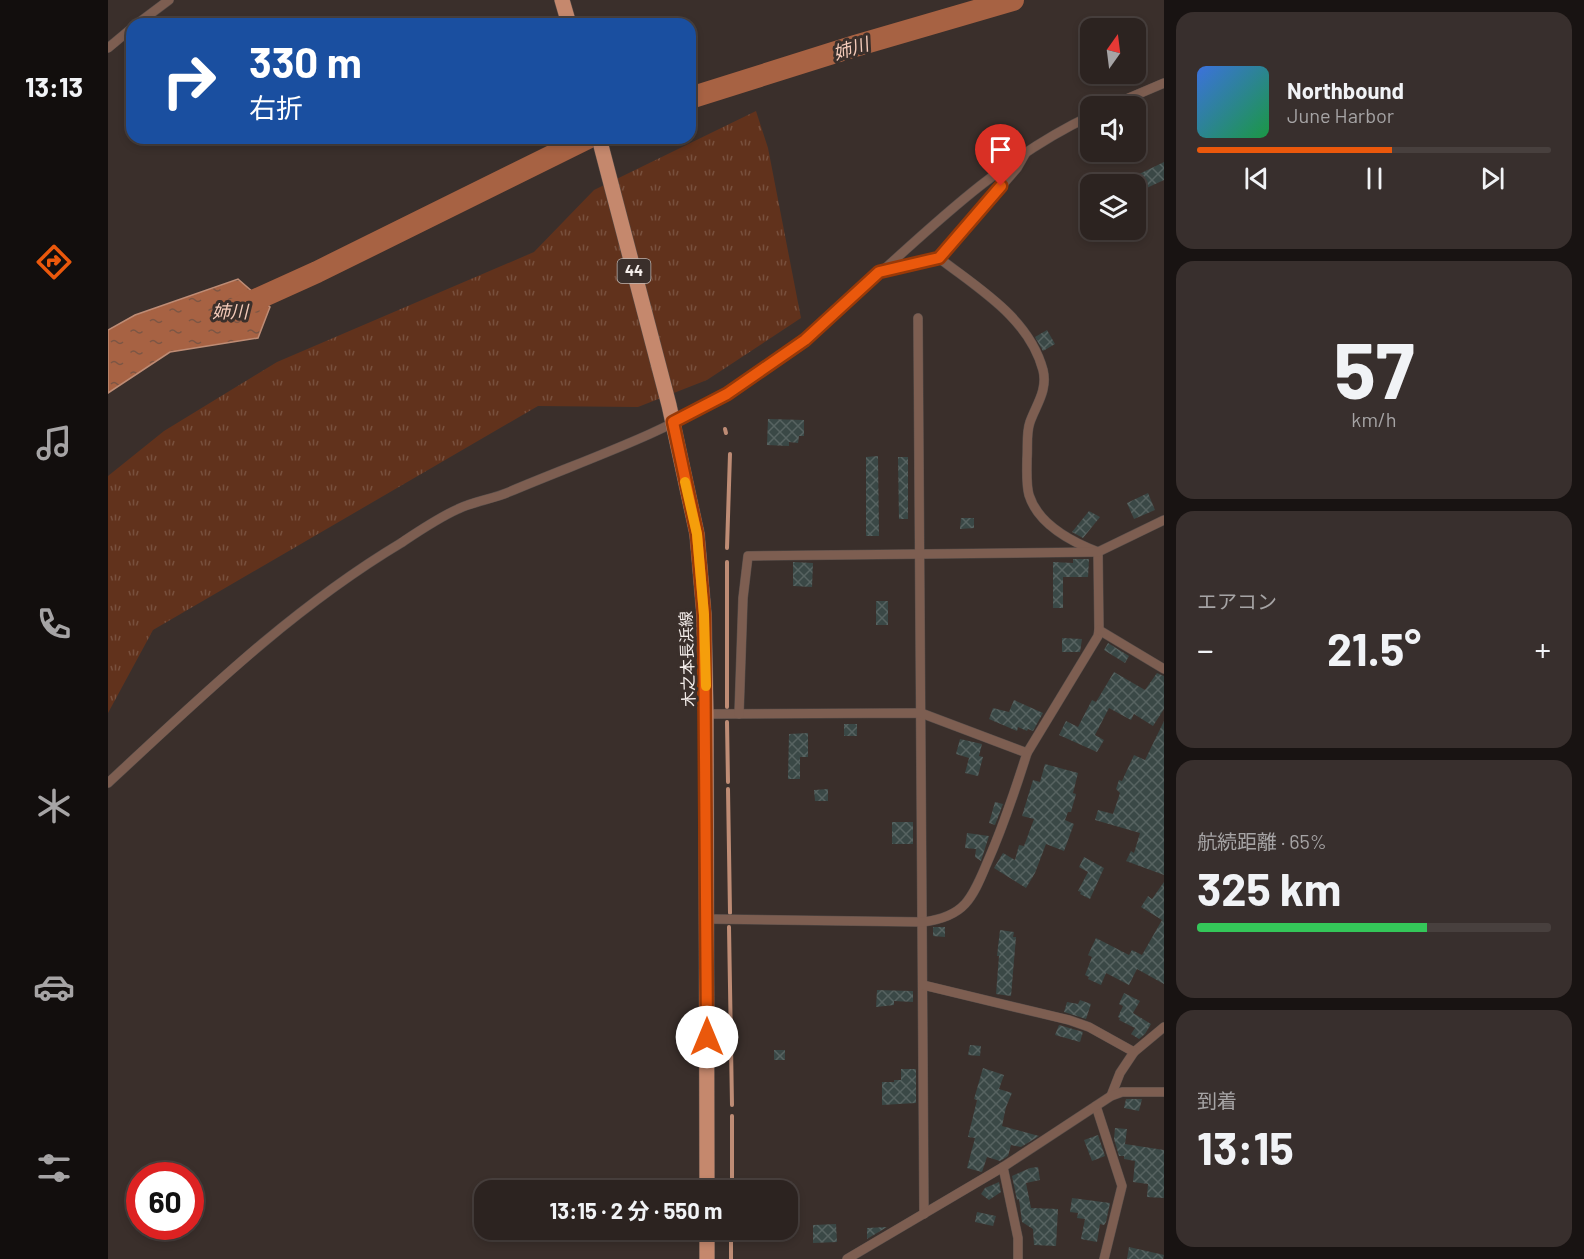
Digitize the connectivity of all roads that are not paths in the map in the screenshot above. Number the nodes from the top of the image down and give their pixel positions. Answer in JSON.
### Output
{"nodes":[{"id":1,"x":168,"y":0,"type":"edge"},
{"id":2,"x":562,"y":0,"type":"edge"},
{"id":3,"x":145,"y":18,"type":"edge"},
{"id":4,"x":566,"y":18,"type":"edge"},
{"id":5,"x":126,"y":33,"type":"edge"},
{"id":6,"x":108,"y":48,"type":"edge"},
{"id":7,"x":1164,"y":83,"type":"edge"},
{"id":8,"x":1133,"y":96,"type":"edge"},
{"id":9,"x":1080,"y":121,"type":"edge"},
{"id":10,"x":600,"y":144,"type":"edge"},
{"id":11,"x":1027,"y":150,"type":"junction"},
{"id":12,"x":939,"y":258,"type":"junction"},
{"id":13,"x":879,"y":272,"type":"junction"},
{"id":14,"x":918,"y":318,"type":"dead end"},
{"id":15,"x":673,"y":422,"type":"junction"},
{"id":16,"x":1164,"y":520,"type":"edge"},
{"id":17,"x":1098,"y":552,"type":"junction"},
{"id":18,"x":920,"y":554,"type":"junction"},
{"id":19,"x":1099,"y":630,"type":"junction"},
{"id":20,"x":1164,"y":669,"type":"edge"},
{"id":21,"x":921,"y":713,"type":"junction"},
{"id":22,"x":706,"y":714,"type":"junction"},
{"id":23,"x":739,"y":714,"type":"junction"},
{"id":24,"x":1027,"y":753,"type":"junction"},
{"id":25,"x":108,"y":783,"type":"edge"},
{"id":26,"x":708,"y":919,"type":"junction"},
{"id":27,"x":923,"y":922,"type":"junction"},
{"id":28,"x":923,"y":985,"type":"junction"},
{"id":29,"x":1164,"y":1027,"type":"edge"},
{"id":30,"x":1134,"y":1052,"type":"junction"},
{"id":31,"x":1164,"y":1092,"type":"edge"},
{"id":32,"x":1111,"y":1096,"type":"junction"},
{"id":33,"x":1096,"y":1106,"type":"junction"},
{"id":34,"x":1003,"y":1167,"type":"junction"},
{"id":35,"x":707,"y":1180,"type":"edge"},
{"id":36,"x":924,"y":1214,"type":"junction"},
{"id":37,"x":707,"y":1240,"type":"edge"},
{"id":38,"x":707,"y":1259,"type":"edge"},
{"id":39,"x":847,"y":1259,"type":"edge"},
{"id":40,"x":1018,"y":1259,"type":"edge"},
{"id":41,"x":1104,"y":1259,"type":"edge"}],
"edges":[{"from":1,"to":3,"type":"street"},
{"from":2,"to":4,"type":"main road"},
{"from":5,"to":6,"type":"street"},
{"from":7,"to":8,"type":"street"},
{"from":9,"to":11,"type":"street"},
{"from":10,"to":15,"type":"main road","name":"木之本長浜線","number":"44"},
{"from":11,"to":12,"type":"street"},
{"from":11,"to":13,"type":"street"},
{"from":12,"to":13,"type":"street"},
{"from":12,"to":17,"type":"street"},
{"from":13,"to":15,"type":"street"},
{"from":14,"to":18,"type":"street"},
{"from":15,"to":22,"type":"main road","name":"木之本長浜線","number":"44"},
{"from":15,"to":25,"type":"street"},
{"from":16,"to":17,"type":"street"},
{"from":17,"to":18,"type":"street"},
{"from":17,"to":19,"type":"street"},
{"from":18,"to":21,"type":"street"},
{"from":18,"to":23,"type":"street"},
{"from":19,"to":20,"type":"street"},
{"from":19,"to":24,"type":"street"},
{"from":21,"to":23,"type":"street"},
{"from":21,"to":24,"type":"street"},
{"from":21,"to":27,"type":"street"},
{"from":22,"to":23,"type":"street"},
{"from":22,"to":26,"type":"main road","name":"木之本長浜線","number":"44"},
{"from":24,"to":27,"type":"street"},
{"from":26,"to":27,"type":"street"},
{"from":26,"to":35,"type":"main road","name":"木之本長浜線","number":"44"},
{"from":27,"to":28,"type":"street"},
{"from":28,"to":30,"type":"street"},
{"from":28,"to":36,"type":"street"},
{"from":29,"to":30,"type":"street"},
{"from":30,"to":32,"type":"street"},
{"from":31,"to":32,"type":"street"},
{"from":32,"to":33,"type":"street"},
{"from":33,"to":34,"type":"street"},
{"from":33,"to":41,"type":"street"},
{"from":34,"to":36,"type":"street"},
{"from":34,"to":40,"type":"street"},
{"from":36,"to":39,"type":"street"},
{"from":37,"to":38,"type":"main road"}]}
